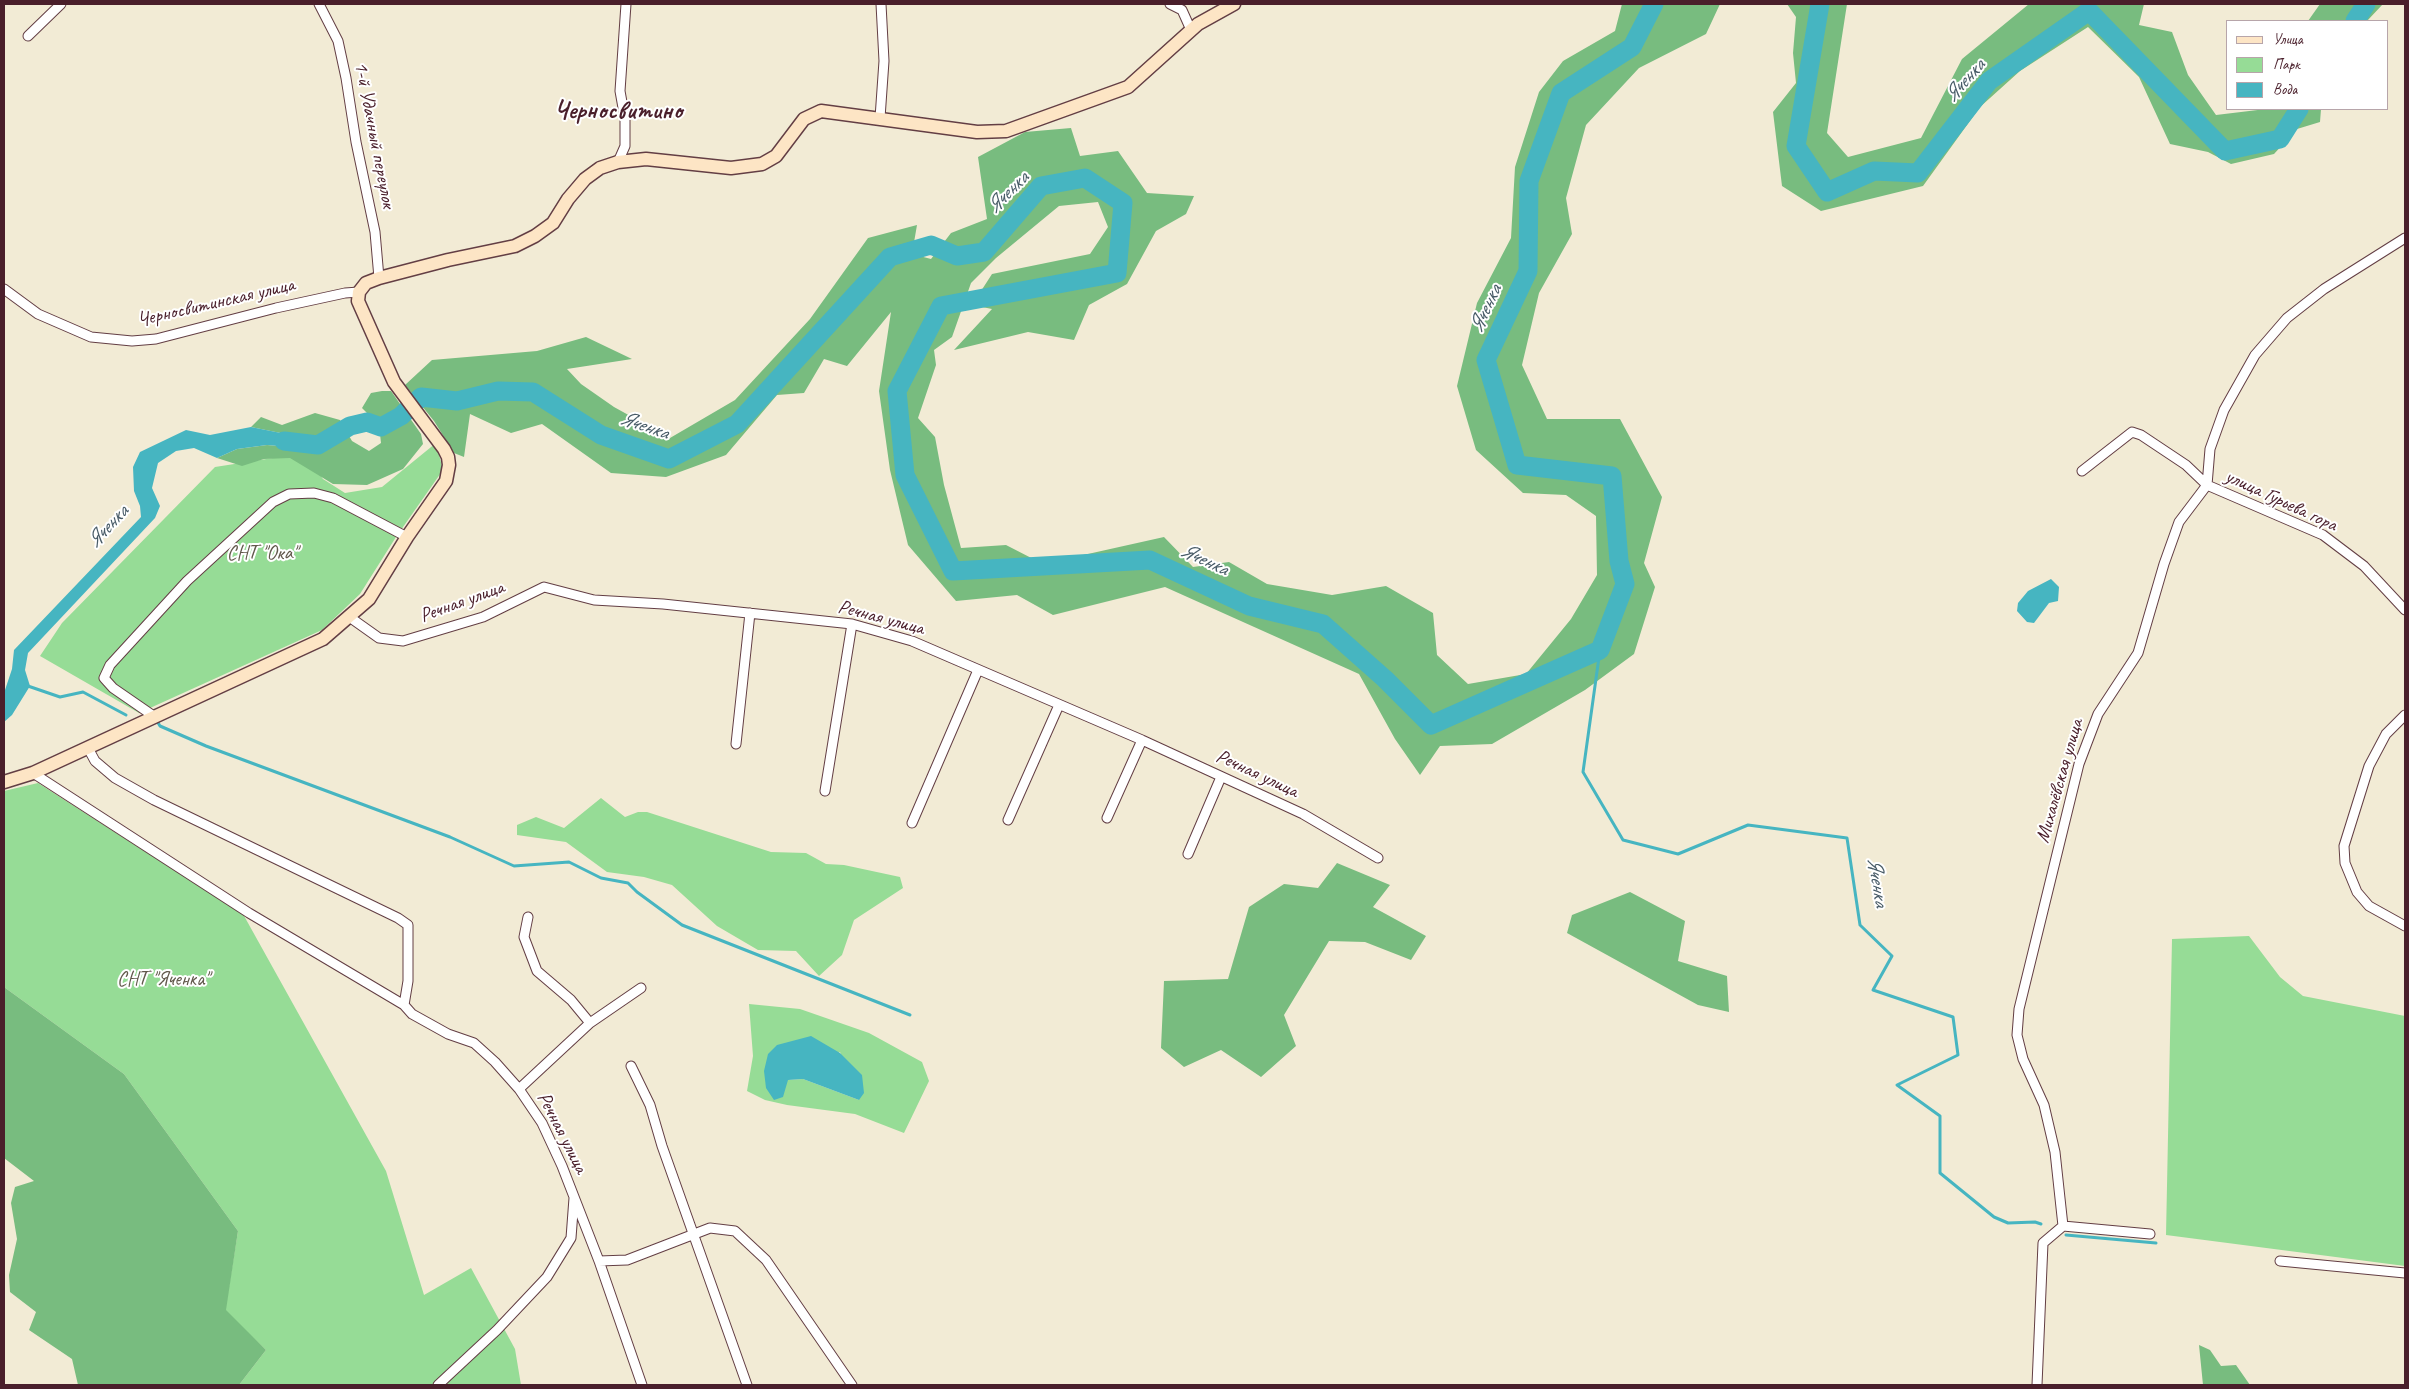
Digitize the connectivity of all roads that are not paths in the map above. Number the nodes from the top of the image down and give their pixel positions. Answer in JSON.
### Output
{"nodes":[{"id":1,"x":61,"y":4,"type":"edge"},
{"id":2,"x":319,"y":4,"type":"edge"},
{"id":3,"x":626,"y":4,"type":"edge"},
{"id":4,"x":881,"y":4,"type":"edge"},
{"id":5,"x":1170,"y":4,"type":"edge"},
{"id":6,"x":1234,"y":4,"type":"edge"},
{"id":7,"x":1191,"y":30,"type":"junction"},
{"id":8,"x":28,"y":36,"type":"dead end"},
{"id":9,"x":880,"y":118,"type":"junction"},
{"id":10,"x":618,"y":162,"type":"junction"},
{"id":11,"x":2405,"y":238,"type":"edge"},
{"id":12,"x":379,"y":278,"type":"junction"},
{"id":13,"x":4,"y":289,"type":"edge"},
{"id":14,"x":359,"y":292,"type":"junction"},
{"id":15,"x":2082,"y":470,"type":"dead end"},
{"id":16,"x":2207,"y":485,"type":"junction"},
{"id":17,"x":407,"y":537,"type":"junction"},
{"id":18,"x":2405,"y":610,"type":"edge"},
{"id":19,"x":750,"y":613,"type":"junction"},
{"id":20,"x":348,"y":616,"type":"junction"},
{"id":21,"x":852,"y":624,"type":"junction"},
{"id":22,"x":978,"y":670,"type":"junction"},
{"id":23,"x":1059,"y":706,"type":"junction"},
{"id":24,"x":2405,"y":715,"type":"edge"},
{"id":25,"x":155,"y":717,"type":"junction"},
{"id":26,"x":1142,"y":740,"type":"junction"},
{"id":27,"x":736,"y":744,"type":"dead end"},
{"id":28,"x":88,"y":748,"type":"junction"},
{"id":29,"x":33,"y":773,"type":"junction"},
{"id":30,"x":1221,"y":777,"type":"junction"},
{"id":31,"x":4,"y":782,"type":"edge"},
{"id":32,"x":824,"y":791,"type":"dead end"},
{"id":33,"x":1107,"y":818,"type":"dead end"},
{"id":34,"x":1008,"y":820,"type":"dead end"},
{"id":35,"x":912,"y":823,"type":"dead end"},
{"id":36,"x":1188,"y":854,"type":"dead end"},
{"id":37,"x":1378,"y":858,"type":"dead end"},
{"id":38,"x":528,"y":918,"type":"dead end"},
{"id":39,"x":2405,"y":926,"type":"edge"},
{"id":40,"x":641,"y":988,"type":"dead end"},
{"id":41,"x":404,"y":1005,"type":"junction"},
{"id":42,"x":590,"y":1023,"type":"junction"},
{"id":43,"x":631,"y":1066,"type":"dead end"},
{"id":44,"x":519,"y":1089,"type":"junction"},
{"id":45,"x":574,"y":1196,"type":"junction"},
{"id":46,"x":2063,"y":1226,"type":"junction"},
{"id":47,"x":695,"y":1234,"type":"junction"},
{"id":48,"x":2150,"y":1234,"type":"dead end"},
{"id":49,"x":600,"y":1261,"type":"junction"},
{"id":50,"x":2280,"y":1261,"type":"dead end"},
{"id":51,"x":2405,"y":1274,"type":"edge"},
{"id":52,"x":438,"y":1385,"type":"edge"},
{"id":53,"x":642,"y":1385,"type":"edge"},
{"id":54,"x":748,"y":1385,"type":"edge"},
{"id":55,"x":852,"y":1385,"type":"edge"},
{"id":56,"x":2037,"y":1385,"type":"edge"}],
"edges":[{"from":1,"to":8,"type":"street"},
{"from":2,"to":12,"type":"street","name":"1-й Удачный переулок"},
{"from":3,"to":10,"type":"street"},
{"from":4,"to":9,"type":"street"},
{"from":5,"to":7,"type":"street"},
{"from":6,"to":7,"type":"street","name":"Черносвитинская улица"},
{"from":7,"to":9,"type":"street","name":"Черносвитинская улица"},
{"from":9,"to":10,"type":"street","name":"Черносвитинская улица"},
{"from":10,"to":12,"type":"street","name":"Черносвитинская улица"},
{"from":11,"to":16,"type":"street"},
{"from":12,"to":14,"type":"street","name":"Черносвитинская улица"},
{"from":13,"to":14,"type":"street","name":"Черносвитинская улица"},
{"from":14,"to":17,"type":"street"},
{"from":15,"to":16,"type":"street"},
{"from":16,"to":18,"type":"street","name":"улица Гурьева гора"},
{"from":16,"to":46,"type":"street","name":"Михалёвская улица"},
{"from":17,"to":20,"type":"street"},
{"from":17,"to":25,"type":"street"},
{"from":19,"to":20,"type":"street","name":"Речная улица"},
{"from":19,"to":21,"type":"street","name":"Речная улица"},
{"from":19,"to":27,"type":"street"},
{"from":20,"to":25,"type":"street"},
{"from":21,"to":22,"type":"street","name":"Речная улица"},
{"from":21,"to":32,"type":"street"},
{"from":22,"to":23,"type":"street","name":"Речная улица"},
{"from":22,"to":35,"type":"street"},
{"from":23,"to":26,"type":"street","name":"Речная улица"},
{"from":23,"to":34,"type":"street"},
{"from":24,"to":39,"type":"street"},
{"from":25,"to":28,"type":"street"},
{"from":26,"to":30,"type":"street","name":"Речная улица"},
{"from":26,"to":33,"type":"street"},
{"from":28,"to":29,"type":"street"},
{"from":28,"to":41,"type":"street"},
{"from":29,"to":31,"type":"street"},
{"from":29,"to":41,"type":"street","name":"Речная улица"},
{"from":30,"to":36,"type":"street"},
{"from":30,"to":37,"type":"street","name":"Речная улица"},
{"from":38,"to":42,"type":"street"},
{"from":40,"to":42,"type":"street"},
{"from":41,"to":44,"type":"street","name":"Речная улица"},
{"from":42,"to":44,"type":"street"},
{"from":43,"to":47,"type":"street"},
{"from":44,"to":45,"type":"street","name":"Речная улица"},
{"from":45,"to":49,"type":"street","name":"Речная улица"},
{"from":45,"to":52,"type":"street"},
{"from":46,"to":48,"type":"street"},
{"from":46,"to":56,"type":"street"},
{"from":47,"to":49,"type":"street"},
{"from":47,"to":54,"type":"street"},
{"from":47,"to":55,"type":"street"},
{"from":49,"to":53,"type":"street","name":"Речная улица"},
{"from":50,"to":51,"type":"street"}]}
